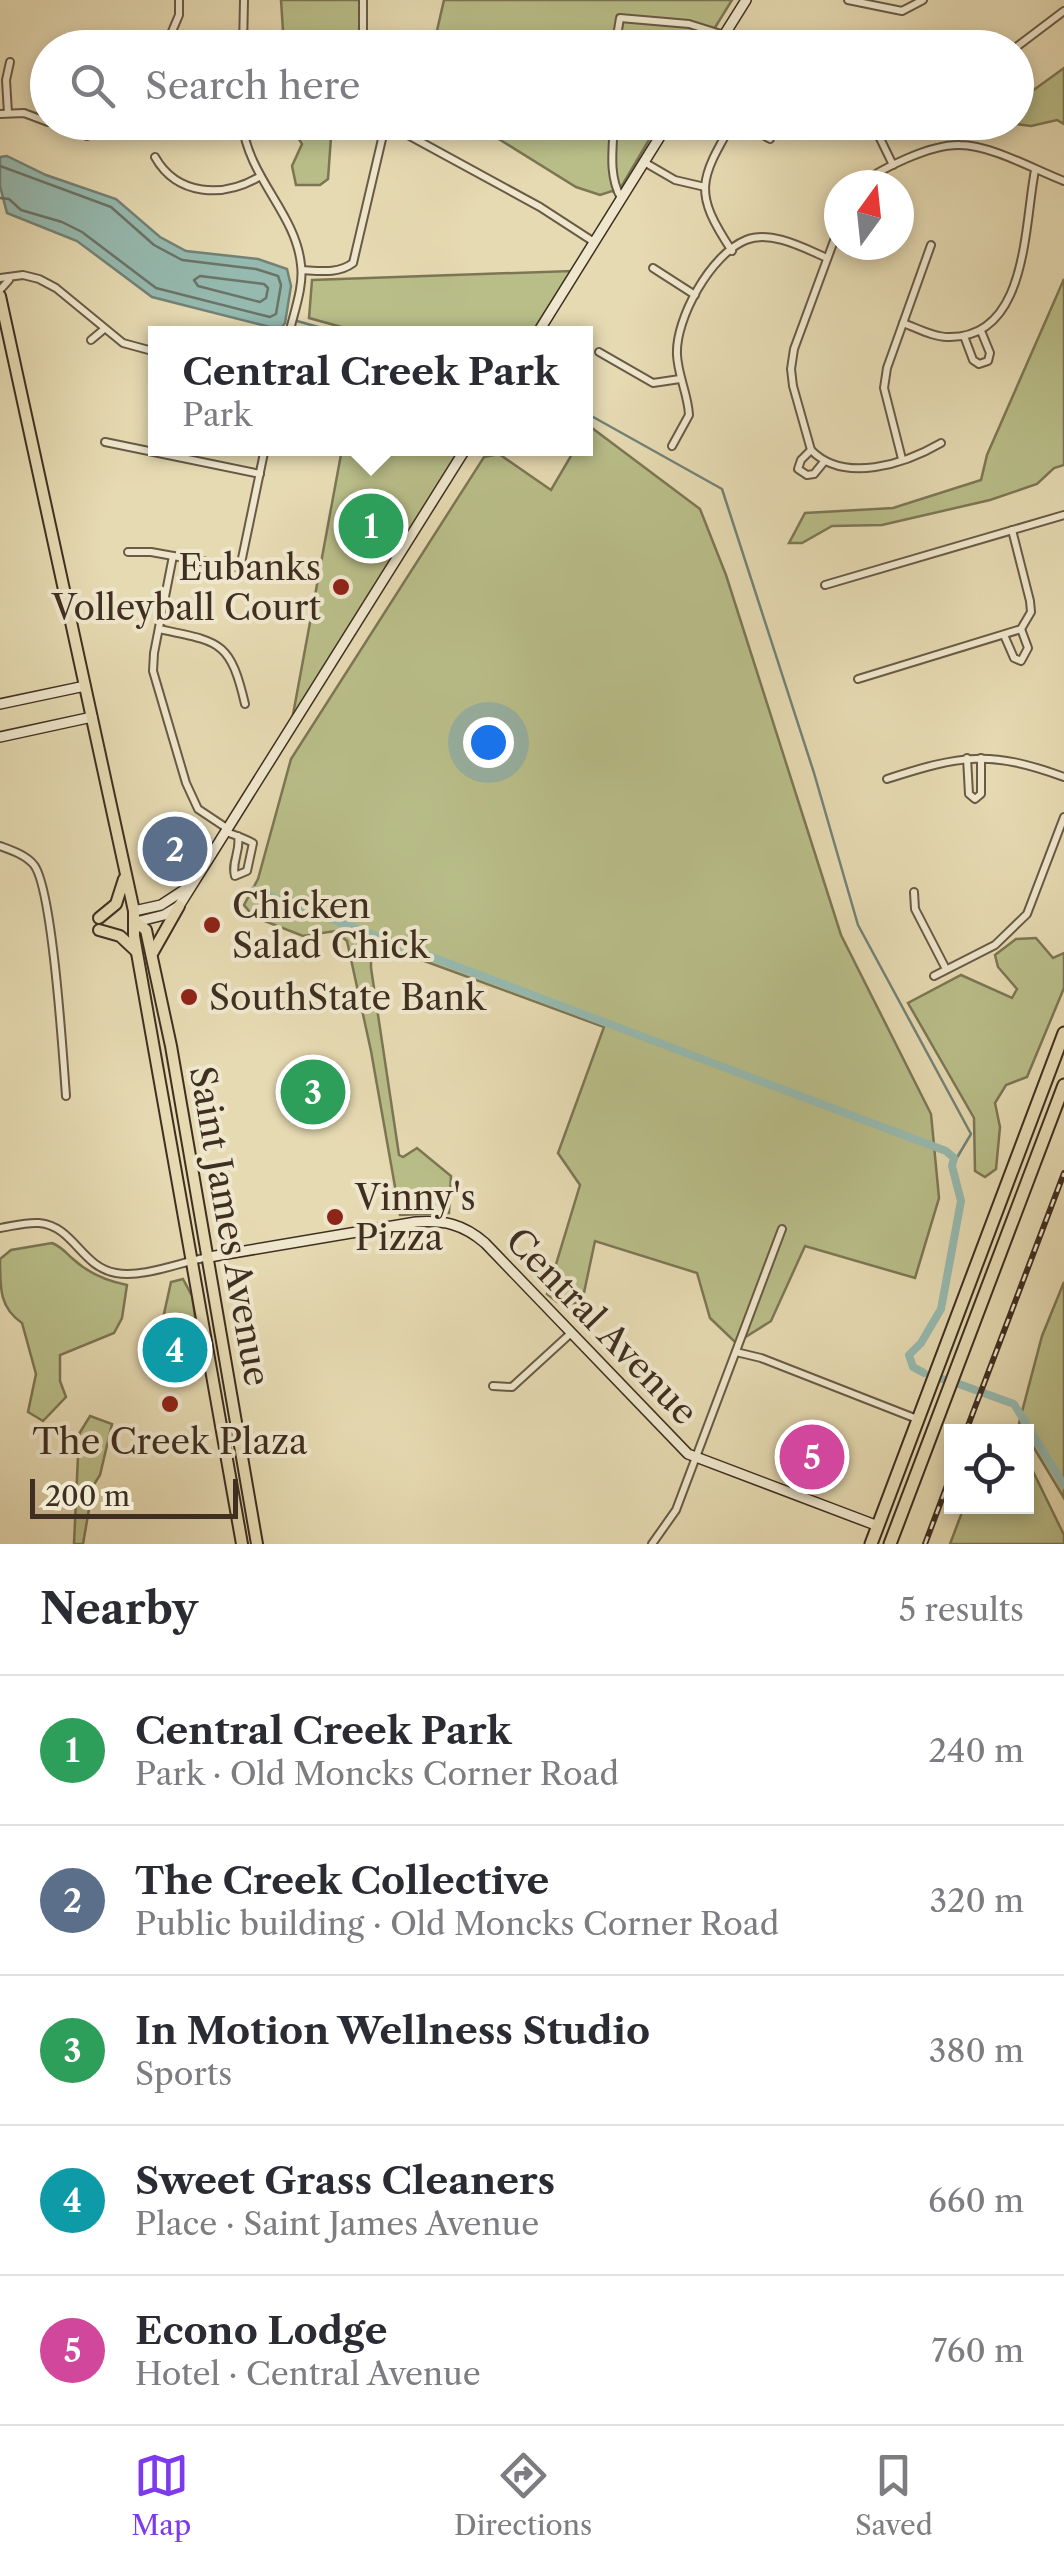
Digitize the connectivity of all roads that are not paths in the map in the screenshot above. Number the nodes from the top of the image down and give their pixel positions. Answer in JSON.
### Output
{"nodes":[{"id":1,"x":179,"y":0,"type":"edge"},
{"id":2,"x":244,"y":0,"type":"edge"},
{"id":3,"x":364,"y":0,"type":"edge"},
{"id":4,"x":746,"y":0,"type":"edge"},
{"id":5,"x":848,"y":0,"type":"edge"},
{"id":6,"x":923,"y":0,"type":"edge"},
{"id":7,"x":1064,"y":11,"type":"edge"},
{"id":8,"x":173,"y":30,"type":"edge"},
{"id":9,"x":243,"y":30,"type":"edge"},
{"id":10,"x":363,"y":30,"type":"edge"},
{"id":11,"x":618,"y":30,"type":"edge"},
{"id":12,"x":708,"y":30,"type":"edge"},
{"id":13,"x":727,"y":30,"type":"edge"},
{"id":14,"x":1034,"y":34,"type":"edge"},
{"id":15,"x":10,"y":62,"type":"dead end"},
{"id":16,"x":4,"y":114,"type":"edge"},
{"id":17,"x":30,"y":114,"type":"edge"},
{"id":18,"x":244,"y":140,"type":"edge"},
{"id":19,"x":382,"y":140,"type":"edge"},
{"id":20,"x":418,"y":140,"type":"edge"},
{"id":21,"x":613,"y":140,"type":"edge"},
{"id":22,"x":658,"y":140,"type":"edge"},
{"id":23,"x":725,"y":140,"type":"edge"},
{"id":24,"x":881,"y":140,"type":"edge"},
{"id":25,"x":155,"y":157,"type":"dead end"},
{"id":26,"x":644,"y":162,"type":"junction"},
{"id":27,"x":893,"y":165,"type":"junction"},
{"id":28,"x":884,"y":170,"type":"edge"},
{"id":29,"x":1035,"y":170,"type":"junction"},
{"id":30,"x":259,"y":178,"type":"junction"},
{"id":31,"x":1064,"y":181,"type":"edge"},
{"id":32,"x":705,"y":187,"type":"junction"},
{"id":33,"x":621,"y":198,"type":"junction"},
{"id":34,"x":594,"y":242,"type":"junction"},
{"id":35,"x":931,"y":245,"type":"dead end"},
{"id":36,"x":732,"y":250,"type":"junction"},
{"id":37,"x":824,"y":257,"type":"edge"},
{"id":38,"x":826,"y":260,"type":"edge"},
{"id":39,"x":653,"y":268,"type":"dead end"},
{"id":40,"x":302,"y":270,"type":"junction"},
{"id":41,"x":0,"y":278,"type":"edge"},
{"id":42,"x":10,"y":279,"type":"junction"},
{"id":43,"x":0,"y":293,"type":"edge"},
{"id":44,"x":695,"y":295,"type":"junction"},
{"id":45,"x":903,"y":324,"type":"junction"},
{"id":46,"x":291,"y":326,"type":"edge"},
{"id":47,"x":542,"y":326,"type":"edge"},
{"id":48,"x":104,"y":330,"type":"junction"},
{"id":49,"x":981,"y":331,"type":"junction"},
{"id":50,"x":964,"y":336,"type":"junction"},
{"id":51,"x":92,"y":340,"type":"dead end"},
{"id":52,"x":148,"y":350,"type":"edge"},
{"id":53,"x":599,"y":352,"type":"dead end"},
{"id":54,"x":680,"y":379,"type":"junction"},
{"id":55,"x":105,"y":442,"type":"dead end"},
{"id":56,"x":941,"y":442,"type":"dead end"},
{"id":57,"x":672,"y":446,"type":"dead end"},
{"id":58,"x":812,"y":450,"type":"junction"},
{"id":59,"x":148,"y":451,"type":"edge"},
{"id":60,"x":173,"y":456,"type":"edge"},
{"id":61,"x":263,"y":456,"type":"edge"},
{"id":62,"x":461,"y":456,"type":"edge"},
{"id":63,"x":902,"y":460,"type":"junction"},
{"id":64,"x":824,"y":462,"type":"junction"},
{"id":65,"x":260,"y":474,"type":"junction"},
{"id":66,"x":1064,"y":515,"type":"edge"},
{"id":67,"x":1012,"y":530,"type":"junction"},
{"id":68,"x":128,"y":552,"type":"dead end"},
{"id":69,"x":173,"y":556,"type":"junction"},
{"id":70,"x":825,"y":585,"type":"dead end"},
{"id":71,"x":158,"y":629,"type":"junction"},
{"id":72,"x":1021,"y":630,"type":"junction"},
{"id":73,"x":1004,"y":635,"type":"junction"},
{"id":74,"x":858,"y":679,"type":"dead end"},
{"id":75,"x":85,"y":686,"type":"junction"},
{"id":76,"x":0,"y":704,"type":"edge"},
{"id":77,"x":246,"y":704,"type":"dead end"},
{"id":78,"x":92,"y":717,"type":"junction"},
{"id":79,"x":0,"y":737,"type":"edge"},
{"id":80,"x":982,"y":757,"type":"junction"},
{"id":81,"x":968,"y":758,"type":"junction"},
{"id":82,"x":1064,"y":777,"type":"edge"},
{"id":83,"x":888,"y":779,"type":"dead end"},
{"id":84,"x":1064,"y":817,"type":"edge"},
{"id":85,"x":227,"y":830,"type":"junction"},
{"id":86,"x":238,"y":836,"type":"junction"},
{"id":87,"x":0,"y":846,"type":"edge"},
{"id":88,"x":126,"y":873,"type":"junction"},
{"id":89,"x":193,"y":883,"type":"junction"},
{"id":90,"x":914,"y":892,"type":"dead end"},
{"id":91,"x":178,"y":906,"type":"junction"},
{"id":92,"x":136,"y":916,"type":"junction"},
{"id":93,"x":136,"y":951,"type":"junction"},
{"id":94,"x":153,"y":958,"type":"junction"},
{"id":95,"x":946,"y":969,"type":"junction"},
{"id":96,"x":934,"y":976,"type":"dead end"},
{"id":97,"x":1064,"y":1033,"type":"edge"},
{"id":98,"x":1064,"y":1049,"type":"edge"},
{"id":99,"x":1050,"y":1069,"type":"junction"},
{"id":100,"x":1064,"y":1085,"type":"edge"},
{"id":101,"x":66,"y":1096,"type":"dead end"},
{"id":102,"x":0,"y":1228,"type":"edge"},
{"id":103,"x":782,"y":1229,"type":"dead end"},
{"id":104,"x":208,"y":1257,"type":"junction"},
{"id":105,"x":193,"y":1259,"type":"junction"},
{"id":106,"x":570,"y":1334,"type":"junction"},
{"id":107,"x":736,"y":1352,"type":"junction"},
{"id":108,"x":492,"y":1386,"type":"dead end"},
{"id":109,"x":918,"y":1420,"type":"junction"},
{"id":110,"x":696,"y":1458,"type":"junction"},
{"id":111,"x":908,"y":1498,"type":"junction"},
{"id":112,"x":878,"y":1526,"type":"junction"},
{"id":113,"x":242,"y":1544,"type":"edge"},
{"id":114,"x":257,"y":1544,"type":"edge"},
{"id":115,"x":652,"y":1544,"type":"edge"},
{"id":116,"x":872,"y":1544,"type":"edge"},
{"id":117,"x":887,"y":1544,"type":"edge"}],
"edges":[{"from":1,"to":8,"type":"street"},
{"from":2,"to":9,"type":"street"},
{"from":3,"to":10,"type":"street"},
{"from":4,"to":13,"type":"street"},
{"from":5,"to":6,"type":"street"},
{"from":7,"to":14,"type":"street"},
{"from":11,"to":12,"type":"street"},
{"from":15,"to":16,"type":"street"},
{"from":16,"to":17,"type":"street"},
{"from":18,"to":30,"type":"street"},
{"from":19,"to":40,"type":"street"},
{"from":20,"to":34,"type":"street"},
{"from":21,"to":33,"type":"street"},
{"from":22,"to":26,"type":"street"},
{"from":23,"to":32,"type":"street"},
{"from":24,"to":27,"type":"street"},
{"from":25,"to":30,"type":"street"},
{"from":26,"to":32,"type":"street"},
{"from":26,"to":33,"type":"street"},
{"from":27,"to":28,"type":"street"},
{"from":27,"to":29,"type":"street"},
{"from":29,"to":31,"type":"street"},
{"from":29,"to":49,"type":"street"},
{"from":30,"to":40,"type":"street"},
{"from":32,"to":36,"type":"street"},
{"from":33,"to":34,"type":"street"},
{"from":34,"to":47,"type":"street"},
{"from":35,"to":45,"type":"street"},
{"from":36,"to":37,"type":"street"},
{"from":36,"to":44,"type":"street"},
{"from":38,"to":58,"type":"street"},
{"from":39,"to":44,"type":"street"},
{"from":40,"to":46,"type":"street"},
{"from":41,"to":42,"type":"street"},
{"from":42,"to":43,"type":"street"},
{"from":42,"to":48,"type":"street"},
{"from":43,"to":75,"type":"main road","name":"Saint James Avenue"},
{"from":44,"to":54,"type":"street"},
{"from":45,"to":50,"type":"street"},
{"from":45,"to":63,"type":"street"},
{"from":48,"to":51,"type":"street"},
{"from":48,"to":52,"type":"street"},
{"from":49,"to":50,"type":"street"},
{"from":49,"to":50,"type":"street"},
{"from":53,"to":54,"type":"street"},
{"from":54,"to":57,"type":"street"},
{"from":55,"to":59,"type":"street"},
{"from":56,"to":63,"type":"street"},
{"from":58,"to":64,"type":"street"},
{"from":58,"to":64,"type":"street"},
{"from":60,"to":65,"type":"street"},
{"from":61,"to":65,"type":"street"},
{"from":62,"to":85,"type":"street"},
{"from":63,"to":64,"type":"street"},
{"from":65,"to":69,"type":"street"},
{"from":66,"to":67,"type":"street"},
{"from":67,"to":70,"type":"street"},
{"from":67,"to":72,"type":"street"},
{"from":68,"to":69,"type":"street"},
{"from":69,"to":71,"type":"street"},
{"from":71,"to":77,"type":"street"},
{"from":71,"to":85,"type":"street"},
{"from":72,"to":73,"type":"street"},
{"from":72,"to":73,"type":"street"},
{"from":73,"to":74,"type":"street"},
{"from":75,"to":76,"type":"street"},
{"from":75,"to":78,"type":"main road","name":"Saint James Avenue"},
{"from":78,"to":79,"type":"street"},
{"from":78,"to":88,"type":"main road","name":"Saint James Avenue"},
{"from":80,"to":81,"type":"street"},
{"from":80,"to":81,"type":"street"},
{"from":80,"to":82,"type":"street"},
{"from":81,"to":83,"type":"street"},
{"from":84,"to":95,"type":"street"},
{"from":85,"to":86,"type":"street"},
{"from":85,"to":89,"type":"street"},
{"from":86,"to":86,"type":"street"},
{"from":87,"to":101,"type":"street"},
{"from":88,"to":92,"type":"main road","name":"Saint James Avenue"},
{"from":88,"to":93,"type":"main road"},
{"from":89,"to":91,"type":"street"},
{"from":89,"to":92,"type":"street"},
{"from":90,"to":95,"type":"street"},
{"from":91,"to":92,"type":"street"},
{"from":91,"to":94,"type":"main road"},
{"from":92,"to":93,"type":"main road","name":"Saint James Avenue"},
{"from":92,"to":94,"type":"main road","name":"Saint James Avenue"},
{"from":93,"to":105,"type":"main road","name":"Saint James Avenue"},
{"from":94,"to":104,"type":"main road","name":"Saint James Avenue"},
{"from":95,"to":96,"type":"street"},
{"from":97,"to":99,"type":"highway"},
{"from":98,"to":99,"type":"highway"},
{"from":99,"to":109,"type":"highway"},
{"from":100,"to":111,"type":"highway"},
{"from":102,"to":105,"type":"street","name":"Central Avenue"},
{"from":103,"to":107,"type":"street"},
{"from":104,"to":105,"type":"street","name":"Central Avenue"},
{"from":104,"to":106,"type":"street","name":"Central Avenue"},
{"from":104,"to":114,"type":"main road","name":"Saint James Avenue"},
{"from":105,"to":113,"type":"main road","name":"Saint James Avenue"},
{"from":106,"to":108,"type":"street"},
{"from":106,"to":110,"type":"street","name":"Central Avenue"},
{"from":107,"to":109,"type":"street"},
{"from":107,"to":110,"type":"street"},
{"from":109,"to":112,"type":"highway"},
{"from":110,"to":112,"type":"street","name":"Central Avenue"},
{"from":110,"to":115,"type":"street"},
{"from":111,"to":112,"type":"highway"},
{"from":111,"to":117,"type":"highway"},
{"from":112,"to":116,"type":"highway"},
{"from":112,"to":117,"type":"highway"}]}
